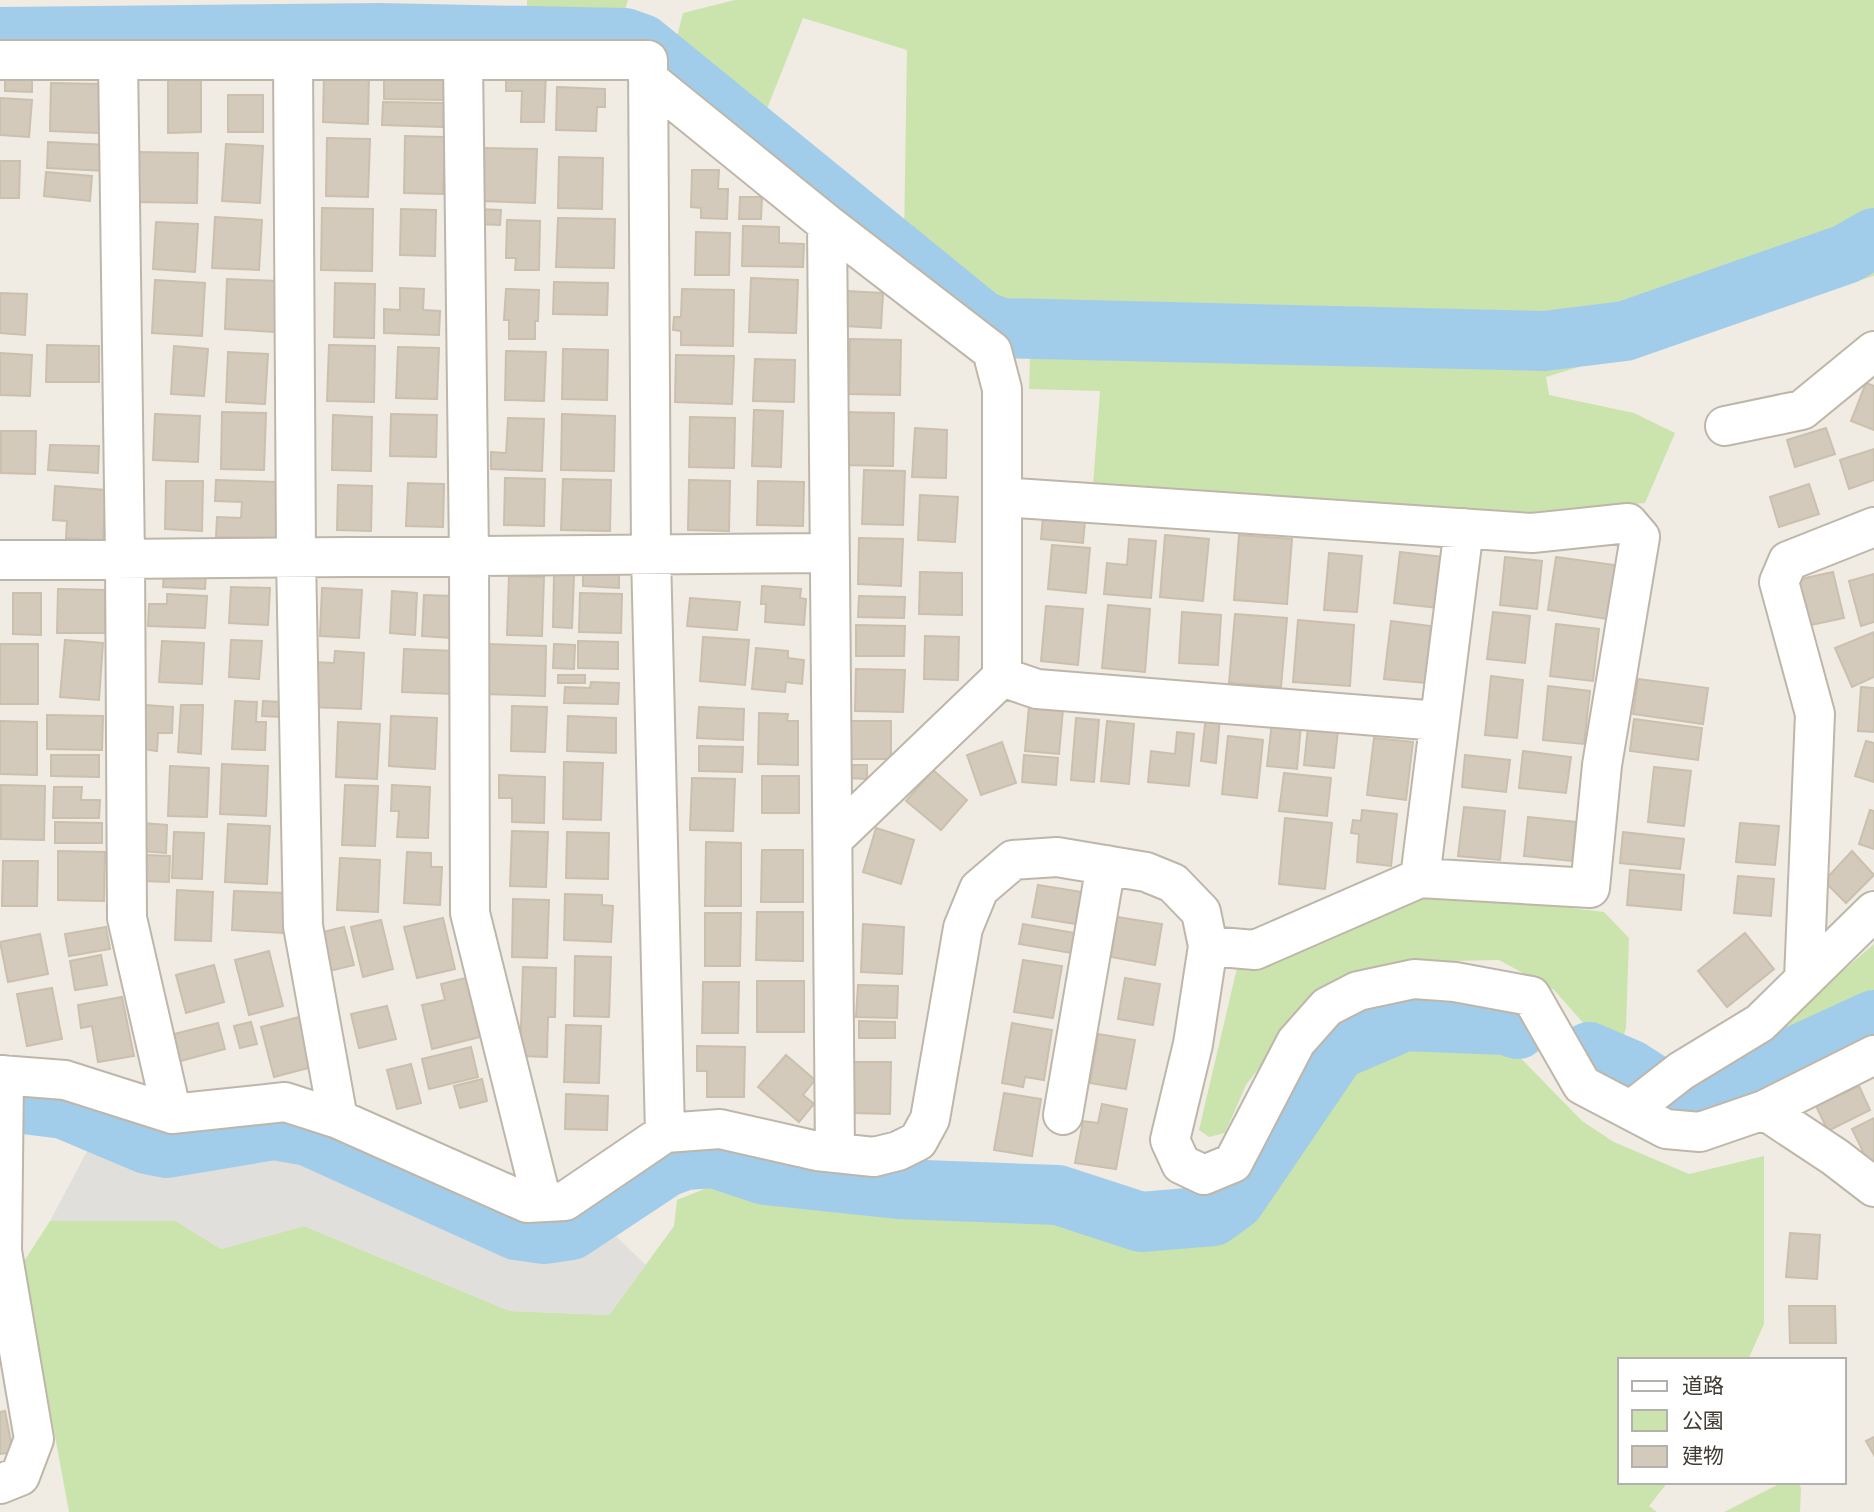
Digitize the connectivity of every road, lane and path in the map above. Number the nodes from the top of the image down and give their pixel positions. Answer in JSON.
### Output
{"nodes":[{"id":1,"x":0,"y":60,"type":"edge"},
{"id":2,"x":118,"y":60,"type":"junction"},
{"id":3,"x":293,"y":60,"type":"junction"},
{"id":4,"x":463,"y":60,"type":"junction"},
{"id":5,"x":648,"y":79,"type":"junction"},
{"id":6,"x":827,"y":224,"type":"junction"},
{"id":7,"x":1874,"y":351,"type":"edge"},
{"id":8,"x":1725,"y":426,"type":"dead end"},
{"id":9,"x":1002,"y":497,"type":"junction"},
{"id":10,"x":1874,"y":527,"type":"edge"},
{"id":11,"x":1464,"y":528,"type":"junction"},
{"id":12,"x":830,"y":553,"type":"junction"},
{"id":13,"x":651,"y":554,"type":"junction"},
{"id":14,"x":469,"y":556,"type":"junction"},
{"id":15,"x":296,"y":557,"type":"junction"},
{"id":16,"x":125,"y":559,"type":"junction"},
{"id":17,"x":0,"y":560,"type":"edge"},
{"id":18,"x":1002,"y":677,"type":"junction"},
{"id":19,"x":1439,"y":721,"type":"junction"},
{"id":20,"x":833,"y":839,"type":"junction"},
{"id":21,"x":1106,"y":865,"type":"junction"},
{"id":22,"x":1420,"y":878,"type":"junction"},
{"id":23,"x":1874,"y":911,"type":"edge"},
{"id":24,"x":1208,"y":946,"type":"junction"},
{"id":25,"x":1804,"y":979,"type":"junction"},
{"id":26,"x":1874,"y":1055,"type":"edge"},
{"id":27,"x":3,"y":1089,"type":"edge"},
{"id":28,"x":1649,"y":1096,"type":"junction"},
{"id":29,"x":1764,"y":1110,"type":"junction"},
{"id":30,"x":172,"y":1114,"type":"junction"},
{"id":31,"x":1063,"y":1115,"type":"dead end"},
{"id":32,"x":338,"y":1119,"type":"junction"},
{"id":33,"x":666,"y":1133,"type":"junction"},
{"id":34,"x":835,"y":1153,"type":"junction"},
{"id":35,"x":1874,"y":1187,"type":"edge"},
{"id":36,"x":542,"y":1202,"type":"junction"},
{"id":37,"x":0,"y":1484,"type":"edge"}],
"edges":[{"from":1,"to":2,"type":"street"},
{"from":2,"to":3,"type":"street"},
{"from":2,"to":16,"type":"street"},
{"from":3,"to":4,"type":"street"},
{"from":3,"to":15,"type":"street"},
{"from":4,"to":5,"type":"street"},
{"from":4,"to":14,"type":"street"},
{"from":5,"to":6,"type":"street"},
{"from":5,"to":13,"type":"street"},
{"from":6,"to":9,"type":"street"},
{"from":6,"to":12,"type":"street"},
{"from":7,"to":8,"type":"street"},
{"from":9,"to":11,"type":"street"},
{"from":9,"to":18,"type":"street"},
{"from":10,"to":25,"type":"street"},
{"from":11,"to":19,"type":"street"},
{"from":11,"to":22,"type":"street"},
{"from":12,"to":13,"type":"street"},
{"from":12,"to":20,"type":"street"},
{"from":13,"to":14,"type":"street"},
{"from":13,"to":33,"type":"street"},
{"from":14,"to":15,"type":"street"},
{"from":14,"to":36,"type":"street"},
{"from":15,"to":16,"type":"street"},
{"from":15,"to":32,"type":"street"},
{"from":16,"to":17,"type":"street"},
{"from":16,"to":30,"type":"street"},
{"from":18,"to":19,"type":"street"},
{"from":18,"to":20,"type":"street"},
{"from":19,"to":22,"type":"street"},
{"from":20,"to":34,"type":"street"},
{"from":21,"to":24,"type":"street"},
{"from":21,"to":31,"type":"street"},
{"from":21,"to":34,"type":"street"},
{"from":22,"to":24,"type":"street"},
{"from":23,"to":25,"type":"street"},
{"from":24,"to":28,"type":"street"},
{"from":25,"to":28,"type":"street"},
{"from":26,"to":29,"type":"street"},
{"from":27,"to":30,"type":"street"},
{"from":27,"to":37,"type":"street"},
{"from":28,"to":29,"type":"street"},
{"from":29,"to":35,"type":"street"},
{"from":30,"to":32,"type":"street"},
{"from":32,"to":36,"type":"street"},
{"from":33,"to":34,"type":"street"},
{"from":33,"to":36,"type":"street"}]}
